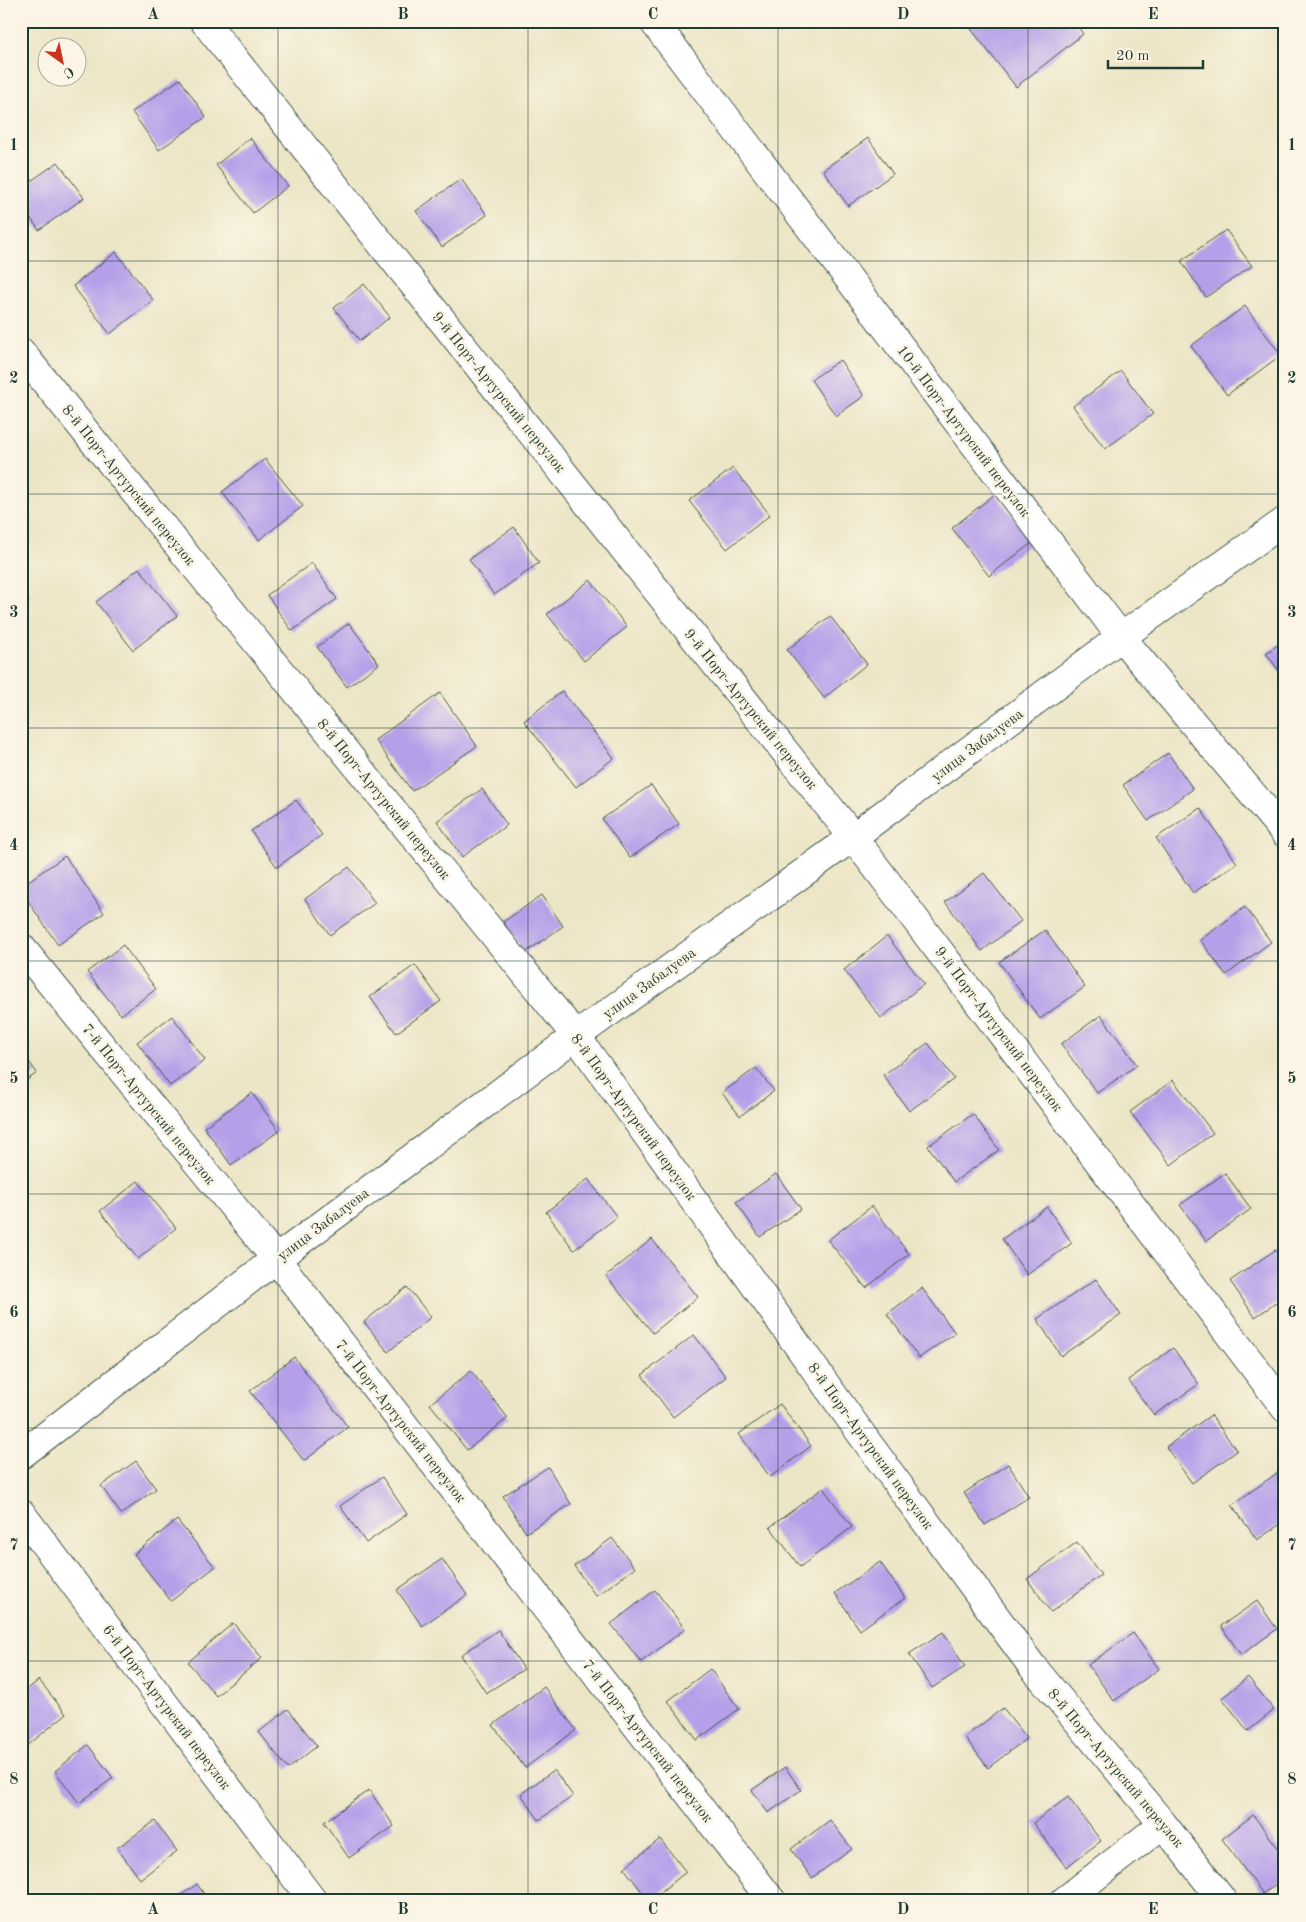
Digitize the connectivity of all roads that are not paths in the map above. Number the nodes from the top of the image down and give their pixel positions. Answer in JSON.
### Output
{"nodes":[{"id":1,"x":204,"y":21,"type":"edge"},
{"id":2,"x":654,"y":21,"type":"edge"},
{"id":3,"x":21,"y":352,"type":"edge"},
{"id":4,"x":1285,"y":521,"type":"edge"},
{"id":5,"x":1121,"y":637,"type":"junction"},
{"id":6,"x":1285,"y":833,"type":"edge"},
{"id":7,"x":853,"y":837,"type":"junction"},
{"id":8,"x":21,"y":947,"type":"edge"},
{"id":9,"x":576,"y":1036,"type":"junction"},
{"id":10,"x":276,"y":1259,"type":"junction"},
{"id":11,"x":1285,"y":1408,"type":"edge"},
{"id":12,"x":21,"y":1455,"type":"edge"},
{"id":13,"x":21,"y":1514,"type":"edge"},
{"id":14,"x":1163,"y":1824,"type":"junction"},
{"id":15,"x":313,"y":1901,"type":"edge"},
{"id":16,"x":772,"y":1901,"type":"edge"},
{"id":17,"x":1064,"y":1901,"type":"edge"},
{"id":18,"x":1223,"y":1901,"type":"edge"}],
"edges":[{"from":1,"to":7,"type":"street","name":"9-й Порт-Артурский переулок"},
{"from":2,"to":5,"type":"street","name":"10-й Порт-Артурский переулок"},
{"from":3,"to":9,"type":"street","name":"8-й Порт-Артурский переулок"},
{"from":4,"to":5,"type":"street","name":"улица Забалуева"},
{"from":5,"to":6,"type":"street","name":"10-й Порт-Артурский переулок"},
{"from":5,"to":7,"type":"street","name":"улица Забалуева"},
{"from":7,"to":9,"type":"street","name":"улица Забалуева"},
{"from":7,"to":11,"type":"street","name":"9-й Порт-Артурский переулок"},
{"from":8,"to":10,"type":"street","name":"7-й Порт-Артурский переулок"},
{"from":9,"to":10,"type":"street","name":"улица Забалуева"},
{"from":9,"to":14,"type":"street","name":"8-й Порт-Артурский переулок"},
{"from":10,"to":12,"type":"street","name":"улица Забалуева"},
{"from":10,"to":16,"type":"street","name":"7-й Порт-Артурский переулок"},
{"from":13,"to":15,"type":"street","name":"6-й Порт-Артурский переулок"},
{"from":14,"to":17,"type":"street"},
{"from":14,"to":18,"type":"street","name":"8-й Порт-Артурский переулок"}]}
